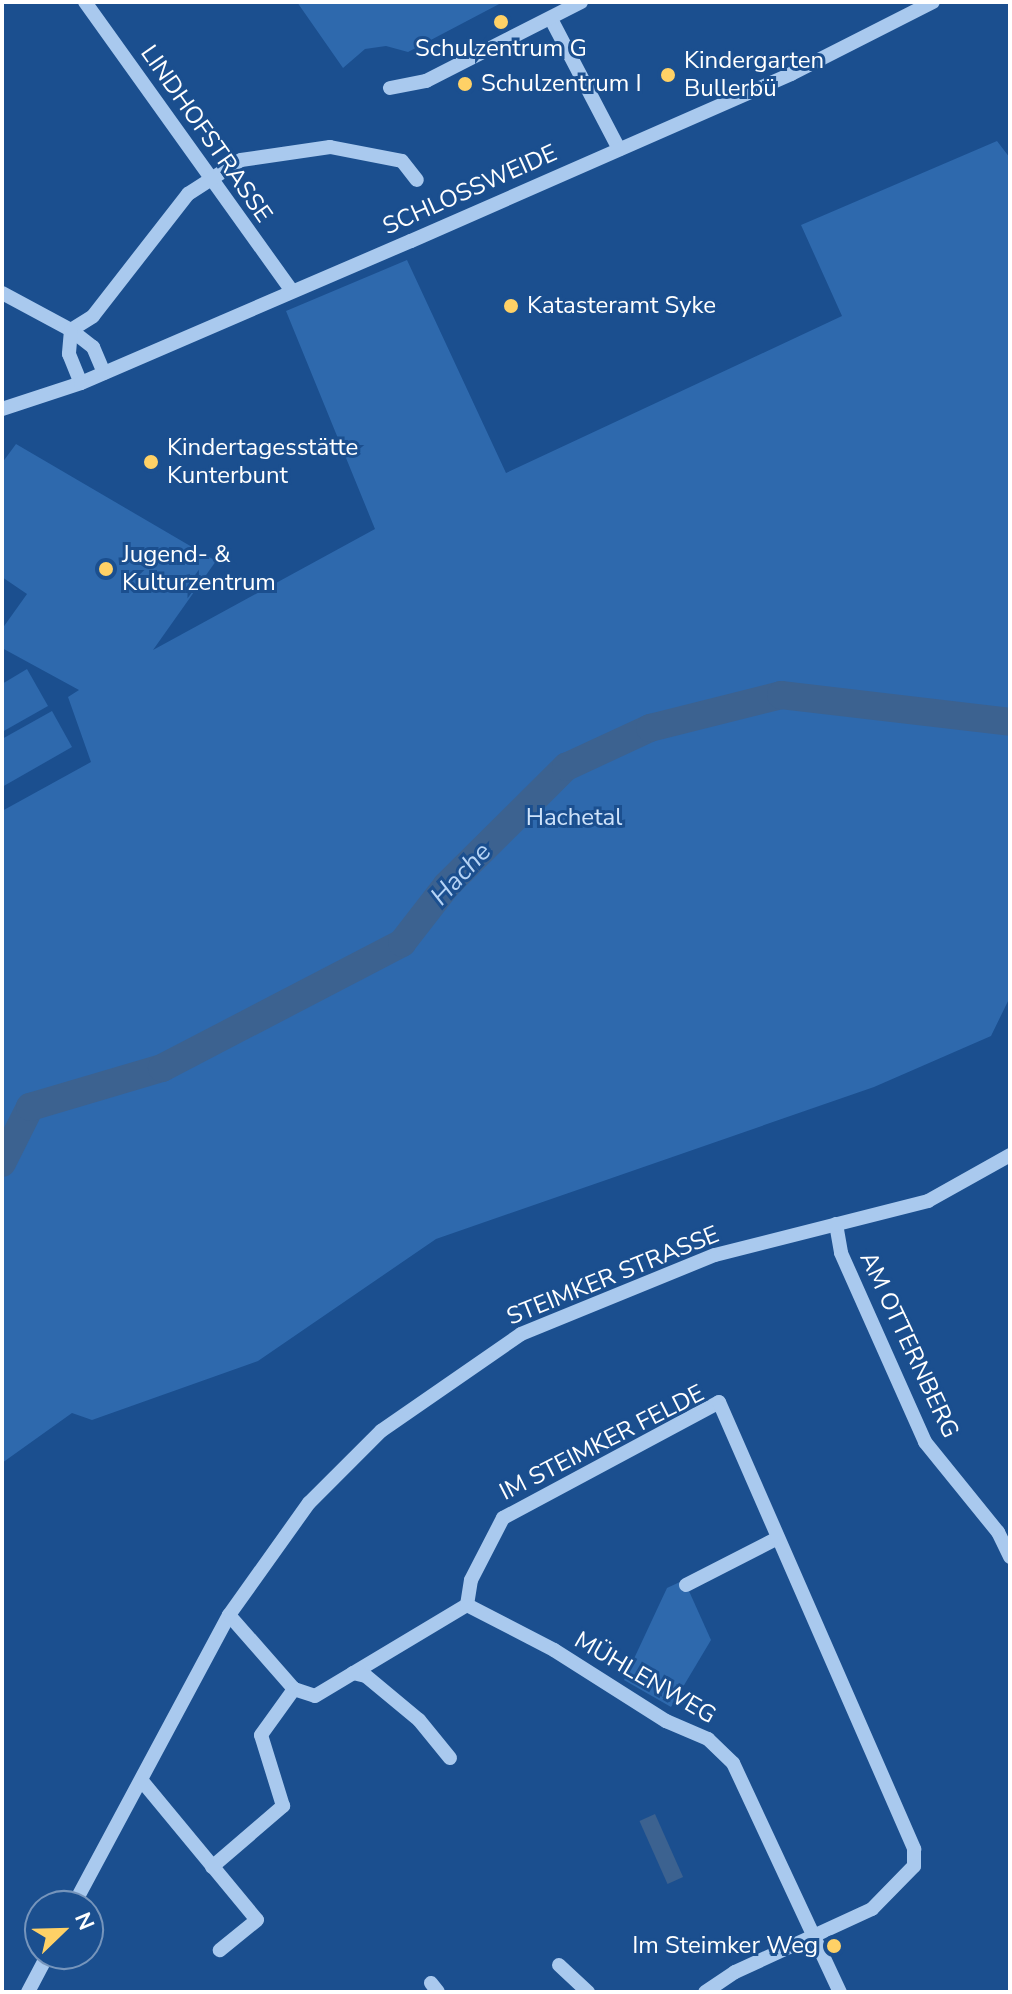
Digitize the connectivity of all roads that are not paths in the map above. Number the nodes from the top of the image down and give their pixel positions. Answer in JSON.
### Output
{"nodes":[{"id":1,"x":85,"y":2,"type":"edge"},
{"id":2,"x":581,"y":2,"type":"edge"},
{"id":3,"x":933,"y":2,"type":"edge"},
{"id":4,"x":551,"y":19,"type":"junction"},
{"id":5,"x":390,"y":88,"type":"dead end"},
{"id":6,"x":619,"y":149,"type":"junction"},
{"id":7,"x":210,"y":179,"type":"junction"},
{"id":8,"x":417,"y":180,"type":"dead end"},
{"id":9,"x":292,"y":291,"type":"junction"},
{"id":10,"x":2,"y":293,"type":"edge"},
{"id":11,"x":71,"y":330,"type":"junction"},
{"id":12,"x":104,"y":373,"type":"junction"},
{"id":13,"x":81,"y":383,"type":"junction"},
{"id":14,"x":2,"y":409,"type":"edge"},
{"id":15,"x":1010,"y":1155,"type":"edge"},
{"id":16,"x":836,"y":1224,"type":"junction"},
{"id":17,"x":778,"y":1538,"type":"junction"},
{"id":18,"x":1010,"y":1557,"type":"edge"},
{"id":19,"x":686,"y":1585,"type":"dead end"},
{"id":20,"x":467,"y":1605,"type":"junction"},
{"id":21,"x":229,"y":1615,"type":"junction"},
{"id":22,"x":353,"y":1673,"type":"junction"},
{"id":23,"x":294,"y":1689,"type":"junction"},
{"id":24,"x":450,"y":1758,"type":"dead end"},
{"id":25,"x":142,"y":1781,"type":"junction"},
{"id":26,"x":212,"y":1867,"type":"junction"},
{"id":27,"x":82,"y":1890,"type":"edge"},
{"id":28,"x":814,"y":1937,"type":"junction"},
{"id":29,"x":220,"y":1950,"type":"dead end"},
{"id":30,"x":559,"y":1965,"type":"dead end"},
{"id":31,"x":40,"y":1970,"type":"edge"},
{"id":32,"x":28,"y":1992,"type":"edge"},
{"id":33,"x":588,"y":1992,"type":"edge"},
{"id":34,"x":705,"y":1992,"type":"edge"},
{"id":35,"x":840,"y":1992,"type":"edge"}],
"edges":[{"from":1,"to":7,"type":"street","name":"LINDHOFSTRASSE"},
{"from":2,"to":4,"type":"street"},
{"from":3,"to":6,"type":"street","name":"SCHLOSSWEIDE"},
{"from":4,"to":5,"type":"street"},
{"from":4,"to":6,"type":"street"},
{"from":6,"to":9,"type":"street","name":"SCHLOSSWEIDE"},
{"from":7,"to":8,"type":"street"},
{"from":7,"to":9,"type":"street","name":"LINDHOFSTRASSE"},
{"from":7,"to":11,"type":"street"},
{"from":9,"to":12,"type":"street","name":"SCHLOSSWEIDE"},
{"from":10,"to":11,"type":"street"},
{"from":11,"to":12,"type":"street"},
{"from":11,"to":13,"type":"street"},
{"from":12,"to":13,"type":"street","name":"SCHLOSSWEIDE"},
{"from":13,"to":14,"type":"street","name":"SCHLOSSWEIDE"},
{"from":15,"to":16,"type":"street","name":"STEIMKER STRASSE"},
{"from":16,"to":18,"type":"street","name":"AM OTTERNBERG"},
{"from":16,"to":21,"type":"street","name":"STEIMKER STRASSE"},
{"from":17,"to":19,"type":"street"},
{"from":17,"to":20,"type":"street","name":"IM STEIMKER FELDE"},
{"from":17,"to":28,"type":"street","name":"IM STEIMKER FELDE"},
{"from":20,"to":22,"type":"street"},
{"from":20,"to":28,"type":"street","name":"MÜHLENWEG"},
{"from":21,"to":23,"type":"street"},
{"from":21,"to":25,"type":"street","name":"STEIMKER STRASSE"},
{"from":22,"to":23,"type":"street"},
{"from":22,"to":24,"type":"street"},
{"from":23,"to":26,"type":"street"},
{"from":25,"to":26,"type":"street"},
{"from":25,"to":27,"type":"street","name":"STEIMKER STRASSE"},
{"from":26,"to":29,"type":"street"},
{"from":28,"to":34,"type":"street","name":"IM STEIMKER FELDE"},
{"from":28,"to":35,"type":"street","name":"MÜHLENWEG"},
{"from":30,"to":33,"type":"street"},
{"from":31,"to":32,"type":"street"}]}
